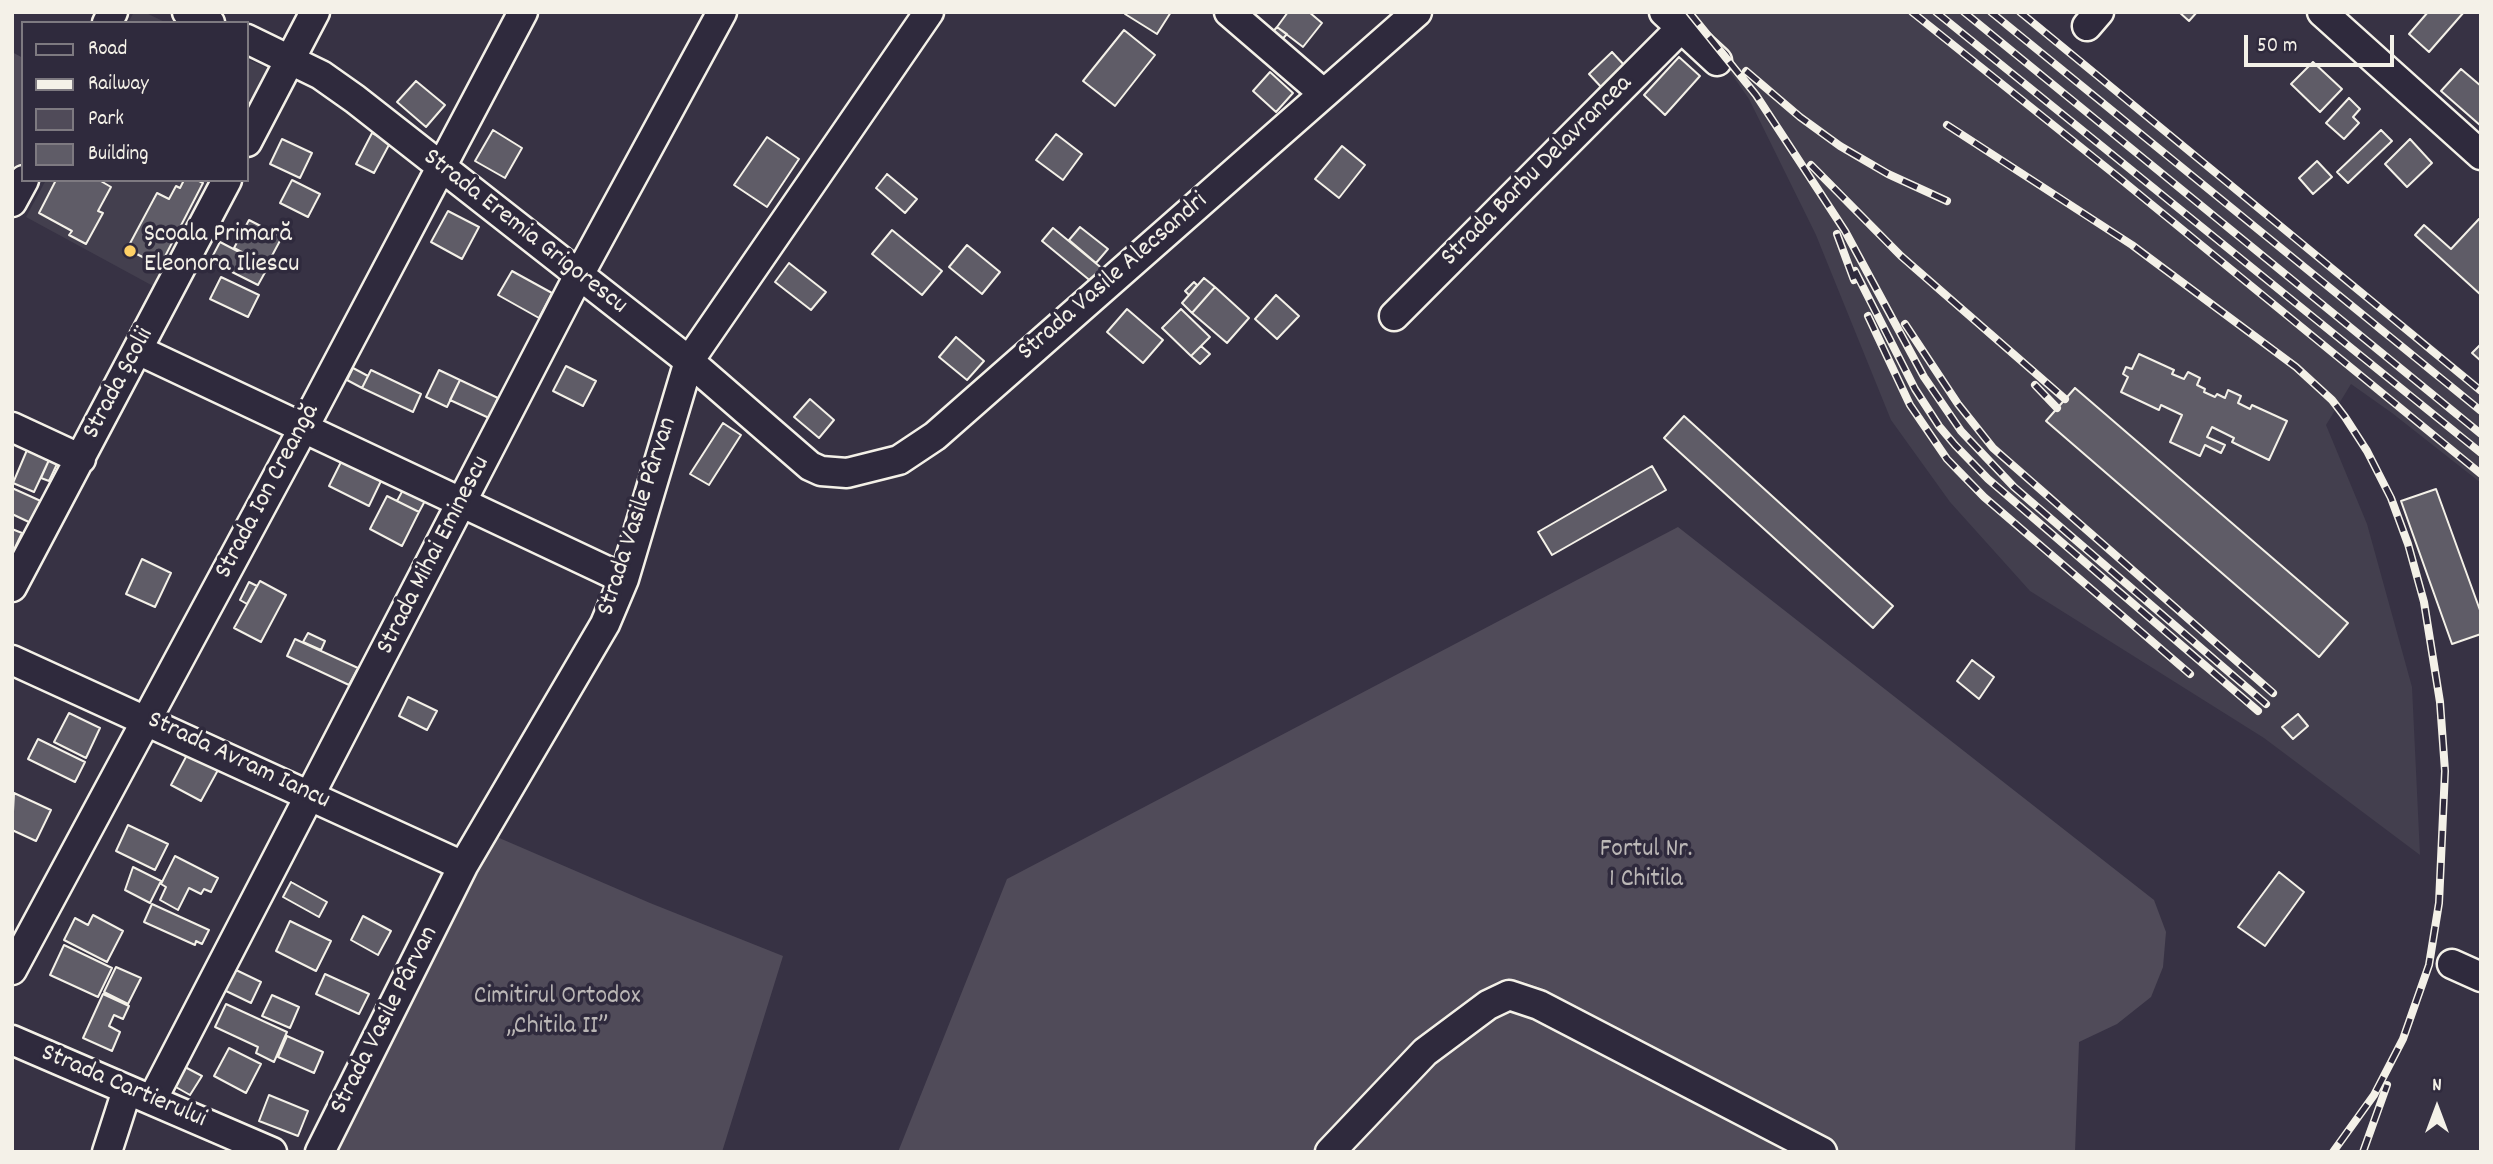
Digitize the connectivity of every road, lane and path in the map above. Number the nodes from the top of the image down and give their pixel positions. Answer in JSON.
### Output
{"nodes":[{"id":1,"x":187,"y":12,"type":"edge"},
{"id":2,"x":315,"y":12,"type":"edge"},
{"id":3,"x":523,"y":12,"type":"edge"},
{"id":4,"x":722,"y":12,"type":"edge"},
{"id":5,"x":929,"y":12,"type":"edge"},
{"id":6,"x":1229,"y":12,"type":"edge"},
{"id":7,"x":1417,"y":12,"type":"edge"},
{"id":8,"x":2322,"y":12,"type":"edge"},
{"id":9,"x":1673,"y":20,"type":"edge"},
{"id":10,"x":206,"y":21,"type":"edge"},
{"id":11,"x":248,"y":39,"type":"edge"},
{"id":12,"x":290,"y":59,"type":"junction"},
{"id":13,"x":1717,"y":61,"type":"dead end"},
{"id":14,"x":1323,"y":93,"type":"junction"},
{"id":15,"x":248,"y":140,"type":"edge"},
{"id":16,"x":2481,"y":155,"type":"edge"},
{"id":17,"x":439,"y":167,"type":"junction"},
{"id":18,"x":23,"y":182,"type":"edge"},
{"id":19,"x":226,"y":182,"type":"edge"},
{"id":20,"x":12,"y":202,"type":"edge"},
{"id":21,"x":579,"y":275,"type":"junction"},
{"id":22,"x":1394,"y":316,"type":"dead end"},
{"id":23,"x":138,"y":350,"type":"junction"},
{"id":24,"x":689,"y":361,"type":"junction"},
{"id":25,"x":12,"y":427,"type":"edge"},
{"id":26,"x":303,"y":429,"type":"junction"},
{"id":27,"x":788,"y":446,"type":"joint"},
{"id":28,"x":81,"y":458,"type":"junction"},
{"id":29,"x":463,"y":503,"type":"junction"},
{"id":30,"x":624,"y":579,"type":"junction"},
{"id":31,"x":12,"y":587,"type":"edge"},
{"id":32,"x":12,"y":660,"type":"edge"},
{"id":33,"x":147,"y":720,"type":"junction"},
{"id":34,"x":311,"y":796,"type":"junction"},
{"id":35,"x":463,"y":866,"type":"junction"},
{"id":36,"x":2452,"y":964,"type":"dead end"},
{"id":37,"x":12,"y":970,"type":"edge"},
{"id":38,"x":2481,"y":977,"type":"edge"},
{"id":39,"x":12,"y":1040,"type":"edge"},
{"id":40,"x":139,"y":1095,"type":"junction"},
{"id":41,"x":262,"y":1150,"type":"edge"},
{"id":42,"x":107,"y":1152,"type":"edge"},
{"id":43,"x":320,"y":1152,"type":"edge"},
{"id":44,"x":1331,"y":1152,"type":"edge"},
{"id":45,"x":1822,"y":1152,"type":"edge"}],
"edges":[{"from":1,"to":10,"type":"street"},
{"from":2,"to":12,"type":"street"},
{"from":3,"to":17,"type":"street","name":"Strada Ion Creangă"},
{"from":4,"to":21,"type":"street","name":"Strada Mihai Eminescu"},
{"from":5,"to":24,"type":"street","name":"Strada Vasile Pârvan"},
{"from":6,"to":14,"type":"street"},
{"from":7,"to":14,"type":"street","name":"Strada Vasile Alecsandri"},
{"from":8,"to":16,"type":"street"},
{"from":9,"to":13,"type":"street"},
{"from":9,"to":22,"type":"street","name":"Strada Barbu Delavrancea"},
{"from":11,"to":12,"type":"street","name":"Strada Eremia Grigorescu"},
{"from":12,"to":15,"type":"street"},
{"from":12,"to":17,"type":"street","name":"Strada Eremia Grigorescu"},
{"from":14,"to":27,"type":"street","name":"Strada Vasile Alecsandri"},
{"from":17,"to":21,"type":"street","name":"Strada Eremia Grigorescu"},
{"from":17,"to":26,"type":"street","name":"Strada Ion Creangă"},
{"from":18,"to":20,"type":"street"},
{"from":19,"to":23,"type":"street","name":"Strada Școlii"},
{"from":21,"to":24,"type":"street","name":"Strada Eremia Grigorescu"},
{"from":21,"to":29,"type":"street","name":"Strada Mihai Eminescu"},
{"from":23,"to":26,"type":"street"},
{"from":23,"to":28,"type":"street","name":"Strada Școlii"},
{"from":24,"to":27,"type":"street","name":"Strada Eremia Grigorescu"},
{"from":24,"to":30,"type":"street","name":"Strada Vasile Pârvan"},
{"from":25,"to":28,"type":"street"},
{"from":26,"to":29,"type":"street"},
{"from":26,"to":33,"type":"street","name":"Strada Ion Creangă"},
{"from":28,"to":31,"type":"street","name":"Strada Școlii"},
{"from":29,"to":30,"type":"street"},
{"from":29,"to":34,"type":"street","name":"Strada Mihai Eminescu"},
{"from":30,"to":35,"type":"street","name":"Strada Vasile Pârvan"},
{"from":32,"to":33,"type":"street","name":"Strada Avram Iancu"},
{"from":33,"to":34,"type":"street","name":"Strada Avram Iancu"},
{"from":33,"to":37,"type":"street","name":"Strada Ion Creangă"},
{"from":34,"to":35,"type":"street","name":"Strada Avram Iancu"},
{"from":34,"to":40,"type":"street","name":"Strada Mihai Eminescu"},
{"from":35,"to":43,"type":"street","name":"Strada Vasile Pârvan"},
{"from":36,"to":38,"type":"street"},
{"from":39,"to":40,"type":"street","name":"Strada Cartierului"},
{"from":40,"to":41,"type":"street","name":"Strada Cartierului"},
{"from":40,"to":42,"type":"street","name":"Strada Mihai Eminescu"},
{"from":44,"to":45,"type":"street"}]}
